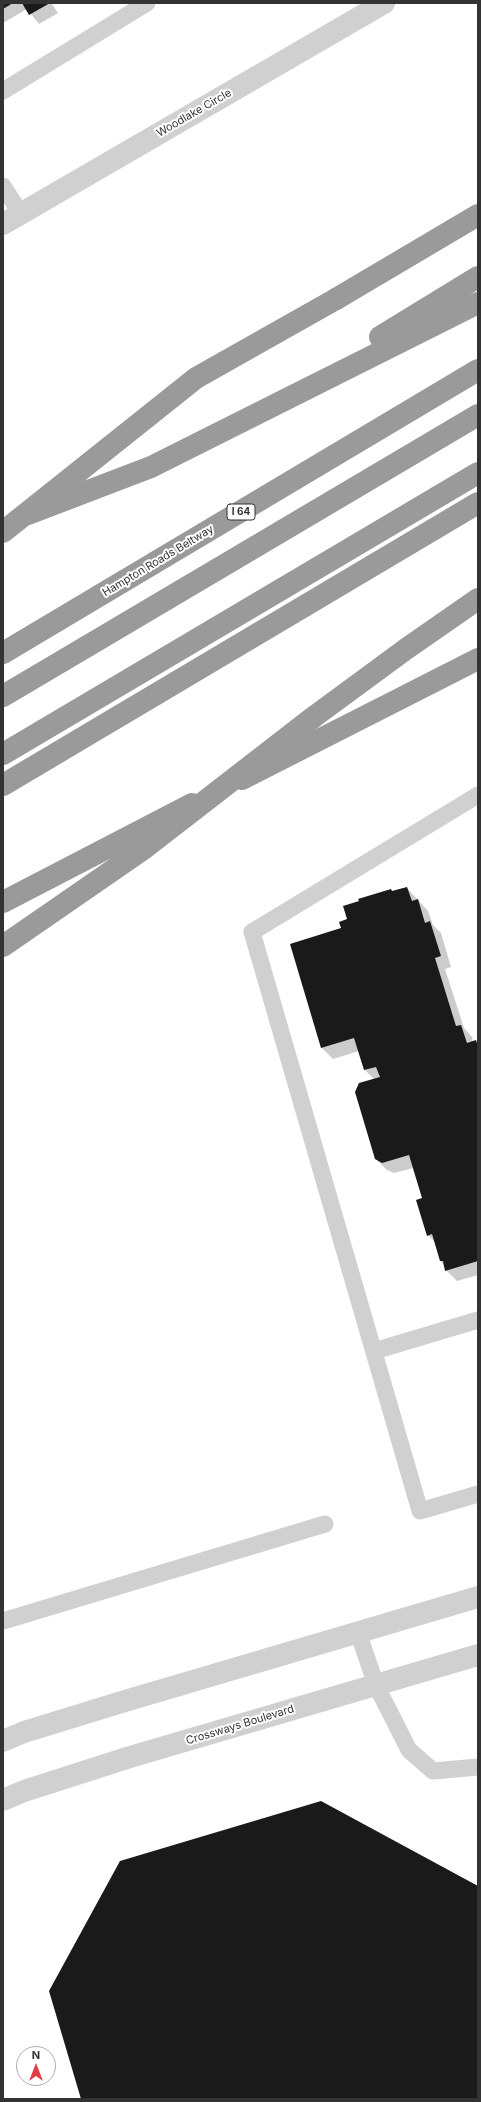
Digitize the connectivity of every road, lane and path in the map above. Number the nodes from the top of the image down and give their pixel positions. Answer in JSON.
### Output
{"nodes":[{"id":1,"x":147,"y":3,"type":"edge"},
{"id":2,"x":384,"y":3,"type":"edge"},
{"id":3,"x":3,"y":90,"type":"edge"},
{"id":4,"x":3,"y":186,"type":"edge"},
{"id":5,"x":478,"y":214,"type":"edge"},
{"id":6,"x":12,"y":219,"type":"edge"},
{"id":7,"x":478,"y":277,"type":"edge"},
{"id":8,"x":478,"y":302,"type":"edge"},
{"id":9,"x":478,"y":370,"type":"edge"},
{"id":10,"x":478,"y":415,"type":"edge"},
{"id":11,"x":248,"y":418,"type":"junction"},
{"id":12,"x":478,"y":473,"type":"edge"},
{"id":13,"x":478,"y":503,"type":"edge"},
{"id":14,"x":3,"y":524,"type":"edge"},
{"id":15,"x":3,"y":532,"type":"edge"},
{"id":16,"x":478,"y":599,"type":"edge"},
{"id":17,"x":3,"y":653,"type":"edge"},
{"id":18,"x":478,"y":659,"type":"edge"},
{"id":19,"x":3,"y":696,"type":"edge"},
{"id":20,"x":3,"y":754,"type":"edge"},
{"id":21,"x":3,"y":786,"type":"edge"},
{"id":22,"x":478,"y":794,"type":"edge"},
{"id":23,"x":3,"y":902,"type":"edge"},
{"id":24,"x":3,"y":946,"type":"edge"},
{"id":25,"x":478,"y":1320,"type":"edge"},
{"id":26,"x":374,"y":1351,"type":"junction"},
{"id":27,"x":478,"y":1494,"type":"edge"},
{"id":28,"x":325,"y":1524,"type":"dead end"},
{"id":29,"x":478,"y":1597,"type":"edge"},
{"id":30,"x":3,"y":1621,"type":"edge"},
{"id":31,"x":358,"y":1632,"type":"junction"},
{"id":32,"x":478,"y":1654,"type":"edge"},
{"id":33,"x":376,"y":1684,"type":"junction"},
{"id":34,"x":3,"y":1741,"type":"edge"},
{"id":35,"x":478,"y":1766,"type":"edge"},
{"id":36,"x":3,"y":1800,"type":"edge"}],
"edges":[{"from":1,"to":3,"type":"lane"},
{"from":2,"to":6,"type":"street","name":"Woodlake Circle"},
{"from":4,"to":6,"type":"lane"},
{"from":5,"to":15,"type":"highway","bridge":true},
{"from":7,"to":11,"type":"highway"},
{"from":8,"to":11,"type":"highway"},
{"from":9,"to":17,"type":"highway","name":"Hampton Roads Beltway","number":"I 64"},
{"from":10,"to":19,"type":"highway"},
{"from":11,"to":14,"type":"highway"},
{"from":12,"to":20,"type":"highway"},
{"from":13,"to":21,"type":"highway"},
{"from":16,"to":24,"type":"highway","bridge":true},
{"from":18,"to":23,"type":"highway"},
{"from":22,"to":26,"type":"lane"},
{"from":25,"to":26,"type":"lane"},
{"from":26,"to":27,"type":"lane"},
{"from":28,"to":30,"type":"lane"},
{"from":29,"to":31,"type":"street"},
{"from":31,"to":33,"type":"lane"},
{"from":31,"to":34,"type":"street"},
{"from":32,"to":33,"type":"street","name":"Crossways Boulevard"},
{"from":33,"to":35,"type":"lane"},
{"from":33,"to":36,"type":"street","name":"Crossways Boulevard"}]}
